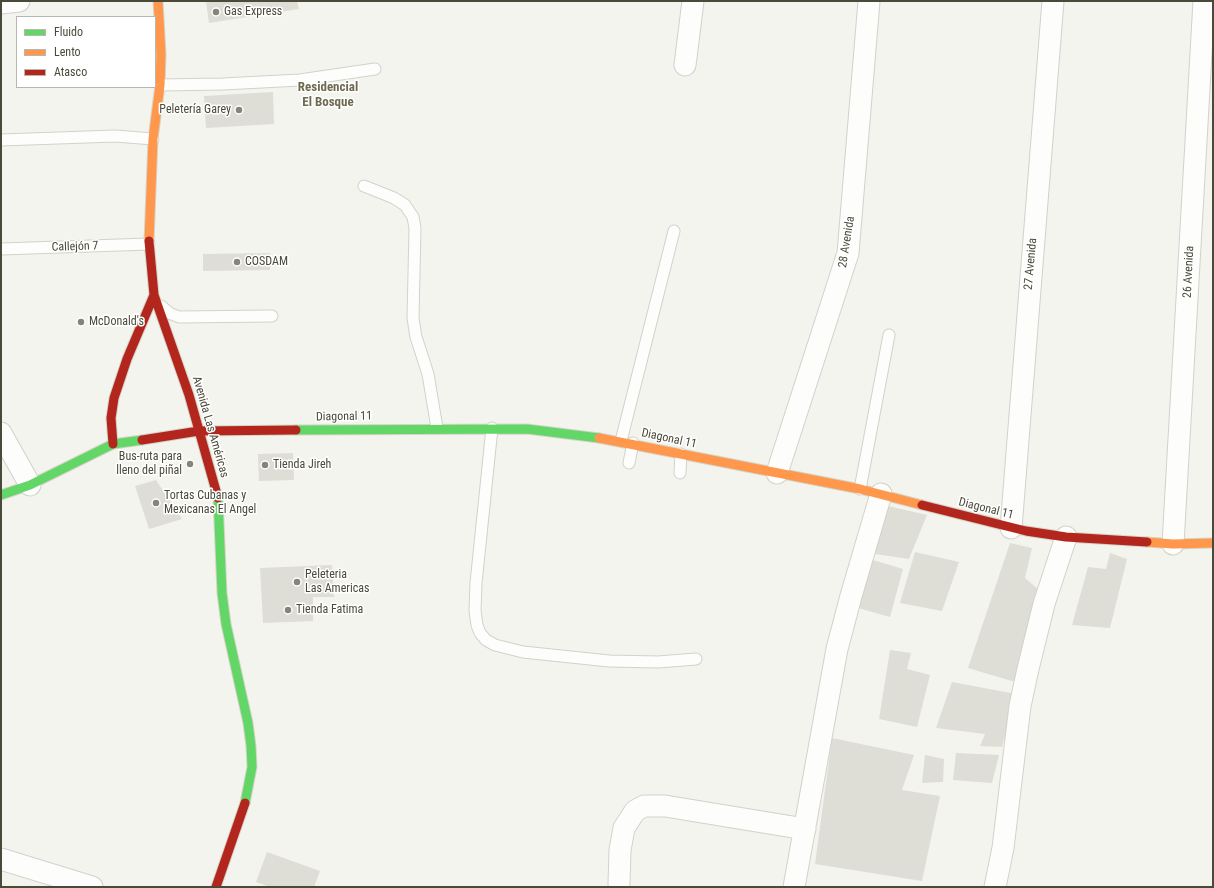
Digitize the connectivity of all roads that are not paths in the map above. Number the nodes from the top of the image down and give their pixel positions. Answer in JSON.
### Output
{"nodes":[{"id":1,"x":19,"y":1,"type":"edge"},
{"id":2,"x":158,"y":1,"type":"edge"},
{"id":3,"x":693,"y":1,"type":"edge"},
{"id":4,"x":869,"y":1,"type":"edge"},
{"id":5,"x":1053,"y":1,"type":"edge"},
{"id":6,"x":1204,"y":1,"type":"edge"},
{"id":7,"x":1,"y":3,"type":"edge"},
{"id":8,"x":685,"y":65,"type":"dead end"},
{"id":9,"x":375,"y":69,"type":"dead end"},
{"id":10,"x":160,"y":84,"type":"junction"},
{"id":11,"x":153,"y":139,"type":"junction"},
{"id":12,"x":1,"y":140,"type":"edge"},
{"id":13,"x":364,"y":186,"type":"dead end"},
{"id":14,"x":674,"y":232,"type":"dead end"},
{"id":15,"x":149,"y":244,"type":"junction"},
{"id":16,"x":1,"y":249,"type":"edge"},
{"id":17,"x":154,"y":295,"type":"junction"},
{"id":18,"x":272,"y":316,"type":"dead end"},
{"id":19,"x":889,"y":336,"type":"dead end"},
{"id":20,"x":437,"y":428,"type":"junction"},
{"id":21,"x":492,"y":428,"type":"junction"},
{"id":22,"x":199,"y":431,"type":"junction"},
{"id":23,"x":1,"y":433,"type":"edge"},
{"id":24,"x":621,"y":441,"type":"junction"},
{"id":25,"x":113,"y":444,"type":"junction"},
{"id":26,"x":633,"y":444,"type":"junction"},
{"id":27,"x":682,"y":454,"type":"junction"},
{"id":28,"x":630,"y":463,"type":"dead end"},
{"id":29,"x":680,"y":473,"type":"dead end"},
{"id":30,"x":777,"y":473,"type":"junction"},
{"id":31,"x":30,"y":485,"type":"junction"},
{"id":32,"x":860,"y":489,"type":"junction"},
{"id":33,"x":881,"y":494,"type":"junction"},
{"id":34,"x":1,"y":495,"type":"edge"},
{"id":35,"x":1011,"y":528,"type":"junction"},
{"id":36,"x":1066,"y":537,"type":"junction"},
{"id":37,"x":1213,"y":543,"type":"edge"},
{"id":38,"x":1173,"y":544,"type":"junction"},
{"id":39,"x":696,"y":659,"type":"dead end"},
{"id":40,"x":805,"y":830,"type":"junction"},
{"id":41,"x":226,"y":857,"type":"junction"},
{"id":42,"x":1,"y":858,"type":"edge"},
{"id":43,"x":619,"y":884,"type":"dead end"},
{"id":44,"x":92,"y":887,"type":"edge"},
{"id":45,"x":212,"y":887,"type":"edge"},
{"id":46,"x":216,"y":887,"type":"edge"},
{"id":47,"x":794,"y":887,"type":"edge"},
{"id":48,"x":995,"y":887,"type":"edge"}],
"edges":[{"from":1,"to":7,"type":"street"},
{"from":2,"to":10,"type":"street","name":"Avenida Las Américas"},
{"from":3,"to":8,"type":"street"},
{"from":4,"to":30,"type":"street","name":"28 Avenida"},
{"from":5,"to":35,"type":"street","name":"27 Avenida"},
{"from":6,"to":38,"type":"street","name":"26 Avenida"},
{"from":9,"to":10,"type":"lane"},
{"from":10,"to":11,"type":"street","name":"Avenida Las Américas"},
{"from":11,"to":12,"type":"lane"},
{"from":11,"to":15,"type":"street","name":"Avenida Las Américas"},
{"from":13,"to":20,"type":"lane"},
{"from":14,"to":24,"type":"lane"},
{"from":15,"to":16,"type":"lane","name":"Callejón 7"},
{"from":15,"to":17,"type":"street","name":"Avenida Las Américas"},
{"from":17,"to":18,"type":"lane"},
{"from":17,"to":22,"type":"street","name":"Avenida Las Américas"},
{"from":17,"to":25,"type":"street"},
{"from":19,"to":32,"type":"lane"},
{"from":20,"to":21,"type":"street","name":"Diagonal 11"},
{"from":20,"to":22,"type":"street","name":"Diagonal 11"},
{"from":21,"to":24,"type":"street","name":"Diagonal 11"},
{"from":21,"to":39,"type":"lane"},
{"from":22,"to":25,"type":"street","name":"Diagonal 11"},
{"from":22,"to":41,"type":"street","name":"Avenida Las Américas"},
{"from":23,"to":31,"type":"street"},
{"from":24,"to":26,"type":"street","name":"Diagonal 11"},
{"from":25,"to":31,"type":"street","name":"Diagonal 11"},
{"from":26,"to":27,"type":"street","name":"Diagonal 11"},
{"from":26,"to":28,"type":"lane"},
{"from":27,"to":29,"type":"lane"},
{"from":27,"to":30,"type":"street","name":"Diagonal 11"},
{"from":30,"to":32,"type":"street","name":"Diagonal 11"},
{"from":31,"to":34,"type":"street","name":"Diagonal 11"},
{"from":32,"to":33,"type":"street","name":"Diagonal 11"},
{"from":33,"to":35,"type":"street","name":"Diagonal 11"},
{"from":33,"to":40,"type":"street"},
{"from":35,"to":36,"type":"street","name":"Diagonal 11"},
{"from":36,"to":38,"type":"street","name":"Diagonal 11"},
{"from":36,"to":48,"type":"street"},
{"from":37,"to":38,"type":"street","name":"Diagonal 11"},
{"from":40,"to":43,"type":"street"},
{"from":40,"to":47,"type":"street"},
{"from":41,"to":45,"type":"street"},
{"from":41,"to":46,"type":"street"},
{"from":42,"to":44,"type":"street"}]}
